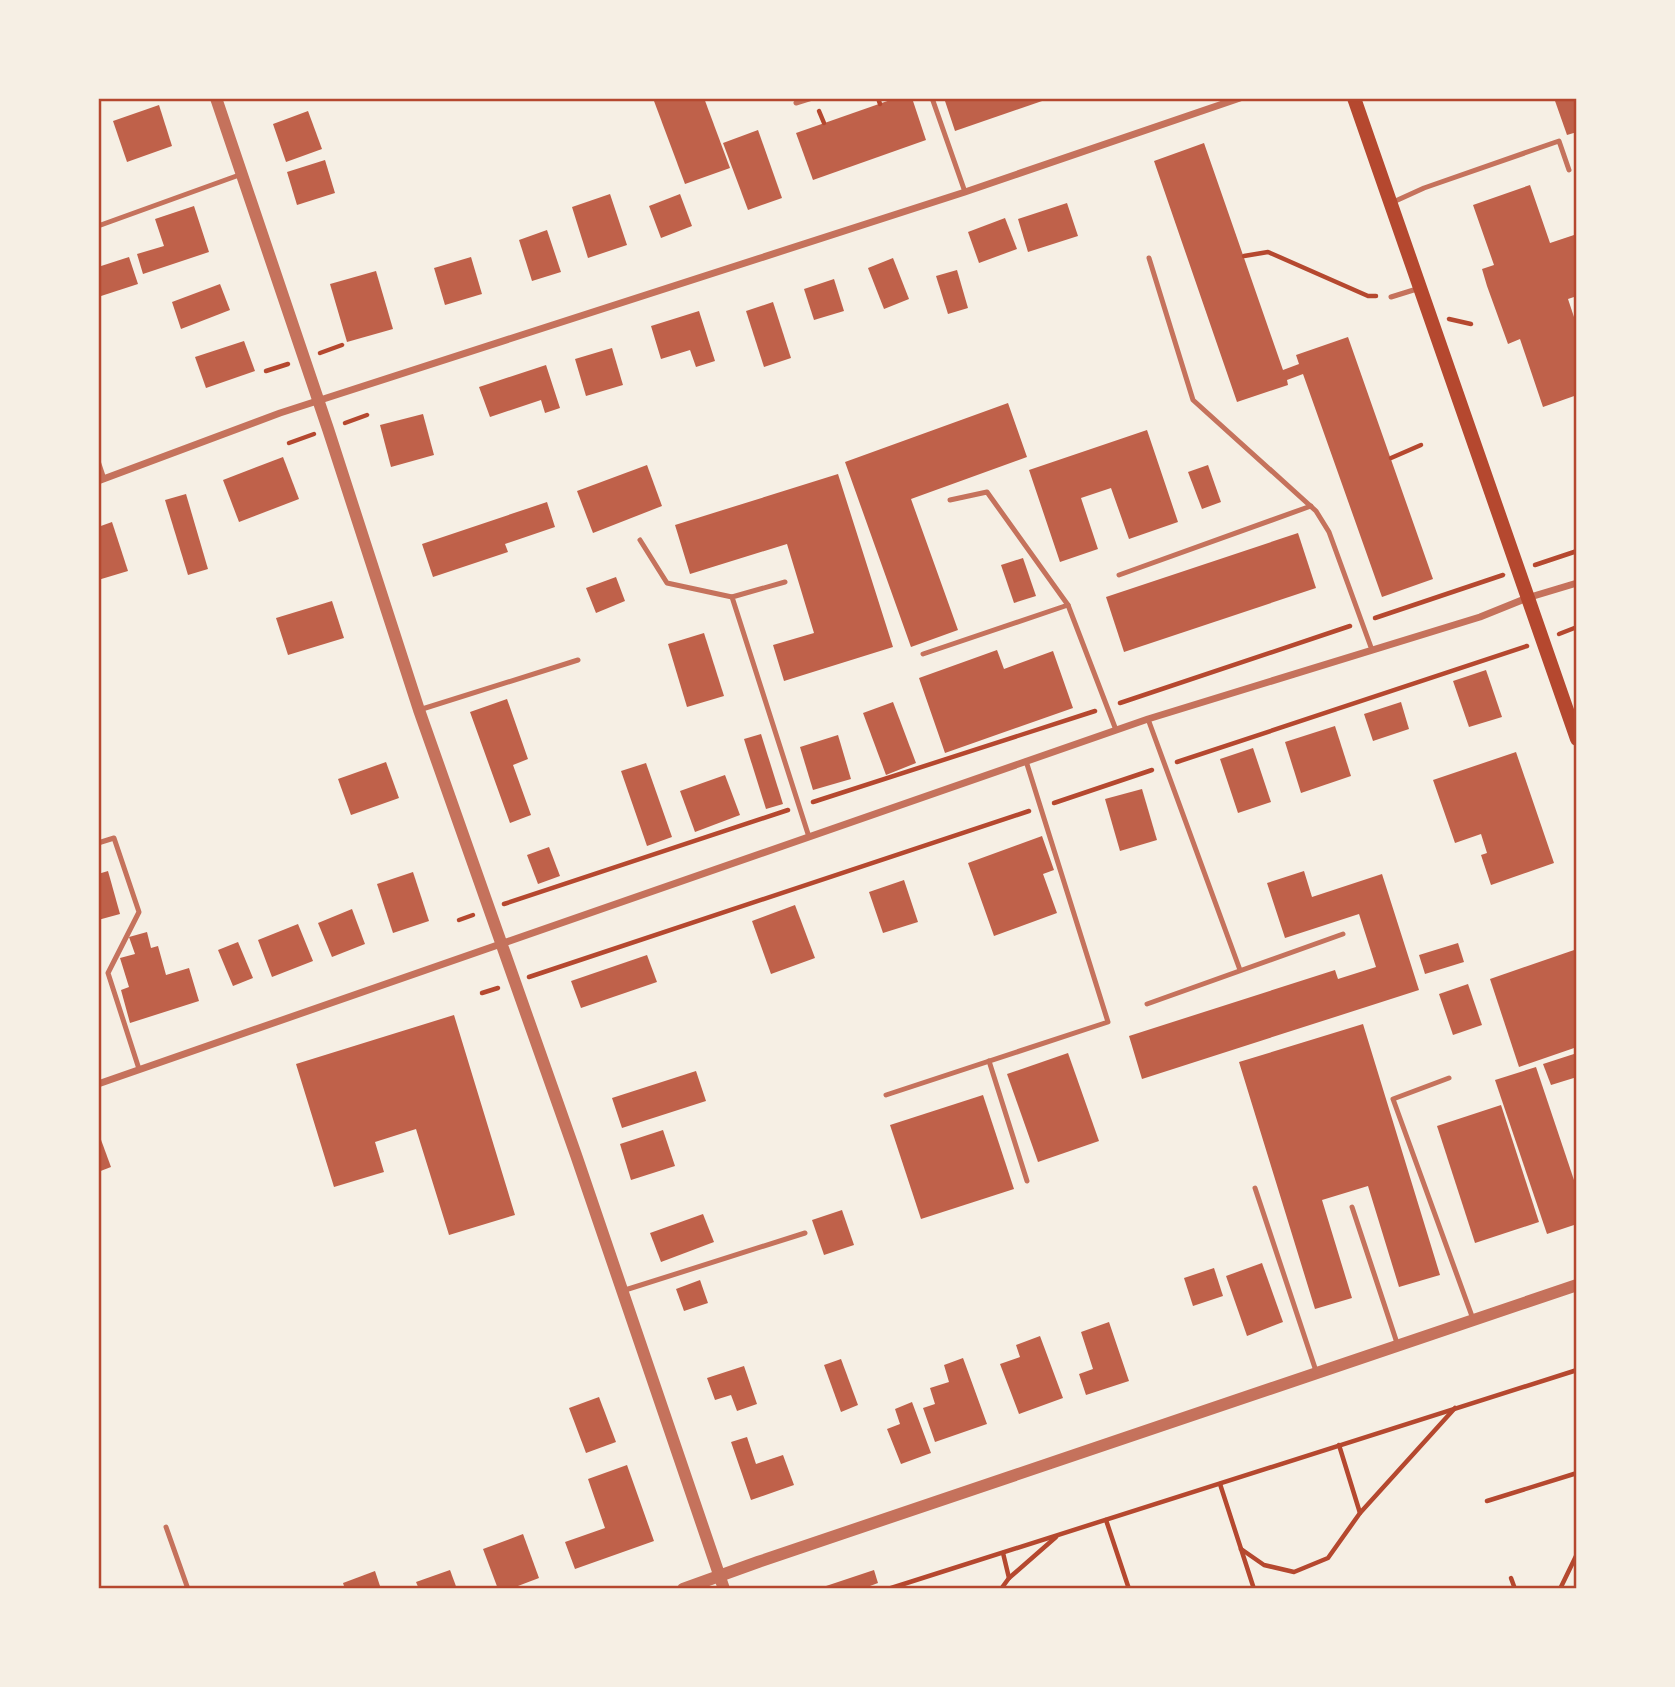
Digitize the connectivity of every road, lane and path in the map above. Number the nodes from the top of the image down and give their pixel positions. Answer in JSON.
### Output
{"nodes":[{"id":1,"x":216,"y":98,"type":"edge"},
{"id":2,"x":812,"y":98,"type":"edge"},
{"id":3,"x":932,"y":98,"type":"edge"},
{"id":4,"x":1240,"y":98,"type":"edge"},
{"id":5,"x":1354,"y":98,"type":"edge"},
{"id":6,"x":796,"y":103,"type":"dead end"},
{"id":7,"x":1569,"y":170,"type":"dead end"},
{"id":8,"x":242,"y":174,"type":"junction"},
{"id":9,"x":965,"y":192,"type":"junction"},
{"id":10,"x":1391,"y":203,"type":"junction"},
{"id":11,"x":98,"y":226,"type":"edge"},
{"id":12,"x":1244,"y":256,"type":"dead end"},
{"id":13,"x":1149,"y":258,"type":"dead end"},
{"id":14,"x":1420,"y":288,"type":"junction"},
{"id":15,"x":1391,"y":297,"type":"joint"},
{"id":16,"x":318,"y":401,"type":"junction"},
{"id":17,"x":1421,"y":445,"type":"dead end"},
{"id":18,"x":1391,"y":458,"type":"dead end"},
{"id":19,"x":98,"y":461,"type":"edge"},
{"id":20,"x":101,"y":480,"type":"edge"},
{"id":21,"x":950,"y":500,"type":"dead end"},
{"id":22,"x":1311,"y":506,"type":"junction"},
{"id":23,"x":640,"y":540,"type":"dead end"},
{"id":24,"x":1577,"y":551,"type":"edge"},
{"id":25,"x":1517,"y":570,"type":"junction"},
{"id":26,"x":1119,"y":575,"type":"dead end"},
{"id":27,"x":785,"y":582,"type":"dead end"},
{"id":28,"x":1577,"y":583,"type":"edge"},
{"id":29,"x":732,"y":597,"type":"junction"},
{"id":30,"x":1527,"y":598,"type":"junction"},
{"id":31,"x":1068,"y":604,"type":"junction"},
{"id":32,"x":1362,"y":622,"type":"junction"},
{"id":33,"x":1372,"y":650,"type":"junction"},
{"id":34,"x":923,"y":654,"type":"dead end"},
{"id":35,"x":578,"y":660,"type":"dead end"},
{"id":36,"x":1107,"y":707,"type":"junction"},
{"id":37,"x":419,"y":710,"type":"junction"},
{"id":38,"x":1148,"y":719,"type":"junction"},
{"id":39,"x":1116,"y":730,"type":"junction"},
{"id":40,"x":1577,"y":736,"type":"edge"},
{"id":41,"x":1026,"y":761,"type":"junction"},
{"id":42,"x":799,"y":807,"type":"junction"},
{"id":43,"x":808,"y":837,"type":"junction"},
{"id":44,"x":98,"y":843,"type":"edge"},
{"id":45,"x":489,"y":909,"type":"junction"},
{"id":46,"x":459,"y":920,"type":"dead end"},
{"id":47,"x":1343,"y":934,"type":"dead end"},
{"id":48,"x":501,"y":944,"type":"junction"},
{"id":49,"x":1240,"y":970,"type":"junction"},
{"id":50,"x":1147,"y":1004,"type":"dead end"},
{"id":51,"x":989,"y":1061,"type":"junction"},
{"id":52,"x":139,"y":1069,"type":"junction"},
{"id":53,"x":1450,"y":1078,"type":"dead end"},
{"id":54,"x":98,"y":1084,"type":"edge"},
{"id":55,"x":886,"y":1095,"type":"dead end"},
{"id":56,"x":1027,"y":1181,"type":"dead end"},
{"id":57,"x":1255,"y":1188,"type":"dead end"},
{"id":58,"x":1352,"y":1207,"type":"dead end"},
{"id":59,"x":805,"y":1233,"type":"dead end"},
{"id":60,"x":1577,"y":1285,"type":"edge"},
{"id":61,"x":622,"y":1291,"type":"junction"},
{"id":62,"x":1474,"y":1322,"type":"junction"},
{"id":63,"x":1399,"y":1347,"type":"junction"},
{"id":64,"x":1577,"y":1370,"type":"edge"},
{"id":65,"x":1316,"y":1372,"type":"junction"},
{"id":66,"x":1455,"y":1408,"type":"junction"},
{"id":67,"x":1339,"y":1446,"type":"junction"},
{"id":68,"x":1577,"y":1474,"type":"edge"},
{"id":69,"x":1220,"y":1484,"type":"junction"},
{"id":70,"x":1487,"y":1501,"type":"dead end"},
{"id":71,"x":1360,"y":1513,"type":"junction"},
{"id":72,"x":1106,"y":1520,"type":"junction"},
{"id":73,"x":166,"y":1527,"type":"dead end"},
{"id":74,"x":1058,"y":1535,"type":"junction"},
{"id":75,"x":1241,"y":1549,"type":"junction"},
{"id":76,"x":1003,"y":1553,"type":"junction"},
{"id":77,"x":1577,"y":1554,"type":"edge"},
{"id":78,"x":720,"y":1575,"type":"junction"},
{"id":79,"x":1009,"y":1578,"type":"junction"},
{"id":80,"x":1511,"y":1578,"type":"dead end"},
{"id":81,"x":188,"y":1589,"type":"edge"},
{"id":82,"x":683,"y":1589,"type":"edge"},
{"id":83,"x":724,"y":1589,"type":"edge"},
{"id":84,"x":888,"y":1589,"type":"edge"},
{"id":85,"x":1001,"y":1589,"type":"edge"},
{"id":86,"x":1129,"y":1589,"type":"edge"},
{"id":87,"x":1254,"y":1589,"type":"edge"},
{"id":88,"x":1514,"y":1589,"type":"edge"},
{"id":89,"x":1560,"y":1589,"type":"edge"}],
"edges":[{"from":1,"to":8,"type":"street"},
{"from":2,"to":6,"type":"lane"},
{"from":3,"to":9,"type":"lane"},
{"from":4,"to":9,"type":"street"},
{"from":5,"to":10,"type":"main road"},
{"from":7,"to":10,"type":"lane"},
{"from":8,"to":11,"type":"lane"},
{"from":8,"to":16,"type":"street"},
{"from":9,"to":16,"type":"street"},
{"from":10,"to":14,"type":"main road"},
{"from":12,"to":15,"type":"path"},
{"from":13,"to":22,"type":"lane"},
{"from":14,"to":15,"type":"lane"},
{"from":14,"to":25,"type":"main road"},
{"from":16,"to":20,"type":"street"},
{"from":16,"to":37,"type":"street"},
{"from":17,"to":18,"type":"path"},
{"from":19,"to":20,"type":"lane"},
{"from":21,"to":31,"type":"lane"},
{"from":22,"to":26,"type":"lane"},
{"from":22,"to":32,"type":"lane"},
{"from":23,"to":29,"type":"lane"},
{"from":24,"to":25,"type":"path"},
{"from":25,"to":30,"type":"main road"},
{"from":25,"to":32,"type":"path"},
{"from":27,"to":29,"type":"lane"},
{"from":28,"to":30,"type":"street"},
{"from":29,"to":42,"type":"lane"},
{"from":30,"to":33,"type":"street"},
{"from":30,"to":40,"type":"main road"},
{"from":31,"to":34,"type":"lane"},
{"from":31,"to":36,"type":"lane"},
{"from":32,"to":33,"type":"lane"},
{"from":32,"to":36,"type":"path"},
{"from":33,"to":38,"type":"street"},
{"from":35,"to":37,"type":"lane"},
{"from":36,"to":39,"type":"lane"},
{"from":36,"to":42,"type":"path"},
{"from":37,"to":45,"type":"street"},
{"from":38,"to":39,"type":"street"},
{"from":38,"to":49,"type":"lane"},
{"from":39,"to":41,"type":"street"},
{"from":41,"to":43,"type":"street"},
{"from":41,"to":51,"type":"lane"},
{"from":42,"to":43,"type":"lane"},
{"from":42,"to":45,"type":"path"},
{"from":43,"to":48,"type":"street"},
{"from":44,"to":52,"type":"lane"},
{"from":45,"to":46,"type":"path"},
{"from":45,"to":48,"type":"street"},
{"from":47,"to":49,"type":"lane"},
{"from":48,"to":52,"type":"street"},
{"from":48,"to":61,"type":"street"},
{"from":49,"to":50,"type":"lane"},
{"from":51,"to":55,"type":"lane"},
{"from":51,"to":56,"type":"lane"},
{"from":52,"to":54,"type":"street"},
{"from":53,"to":62,"type":"lane"},
{"from":57,"to":65,"type":"lane"},
{"from":58,"to":63,"type":"lane"},
{"from":59,"to":61,"type":"lane"},
{"from":60,"to":62,"type":"street"},
{"from":61,"to":78,"type":"street"},
{"from":62,"to":63,"type":"street"},
{"from":63,"to":65,"type":"street"},
{"from":64,"to":66,"type":"path"},
{"from":65,"to":78,"type":"street"},
{"from":66,"to":67,"type":"path"},
{"from":66,"to":71,"type":"path"},
{"from":67,"to":69,"type":"path"},
{"from":67,"to":71,"type":"path"},
{"from":68,"to":70,"type":"path"},
{"from":69,"to":72,"type":"path"},
{"from":69,"to":75,"type":"path"},
{"from":71,"to":75,"type":"path"},
{"from":72,"to":74,"type":"path"},
{"from":72,"to":86,"type":"path"},
{"from":73,"to":81,"type":"lane"},
{"from":74,"to":76,"type":"path"},
{"from":74,"to":79,"type":"path"},
{"from":75,"to":87,"type":"path"},
{"from":76,"to":79,"type":"path"},
{"from":76,"to":84,"type":"path"},
{"from":77,"to":89,"type":"path"},
{"from":78,"to":82,"type":"street"},
{"from":78,"to":83,"type":"street"},
{"from":79,"to":85,"type":"path"},
{"from":80,"to":88,"type":"path"}]}
